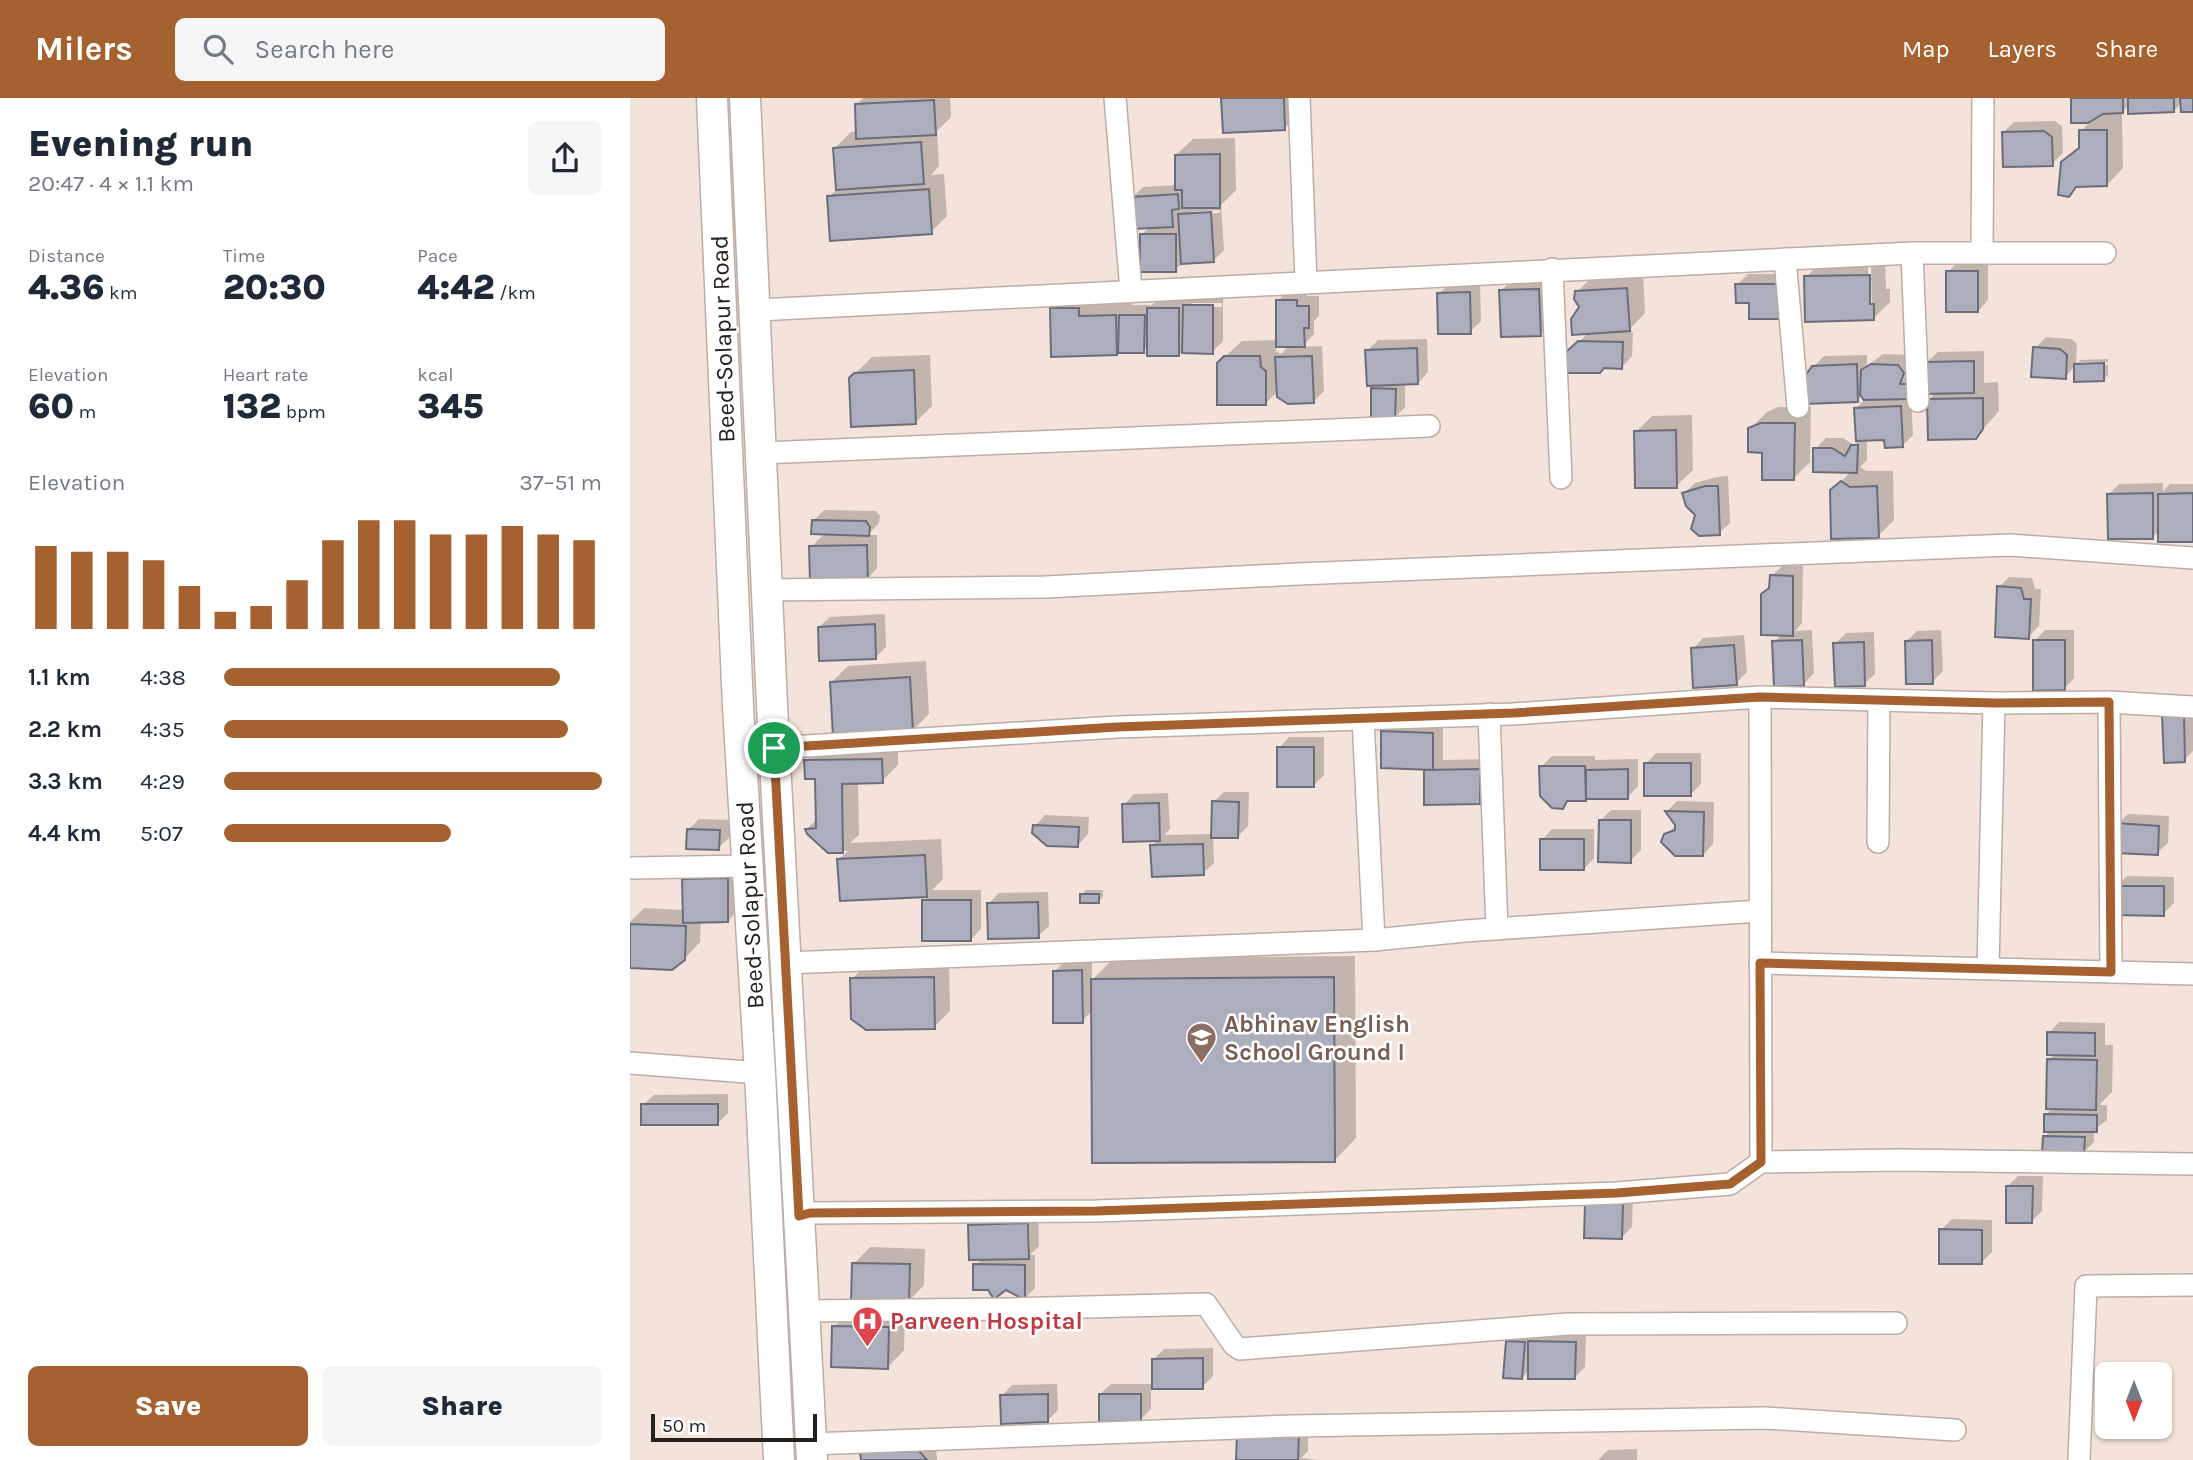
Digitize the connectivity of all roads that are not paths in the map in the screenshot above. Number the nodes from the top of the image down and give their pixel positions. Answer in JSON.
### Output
{"nodes":[{"id":1,"x":712,"y":98,"type":"edge"},
{"id":2,"x":745,"y":98,"type":"edge"},
{"id":3,"x":1115,"y":98,"type":"edge"},
{"id":4,"x":1299,"y":98,"type":"edge"},
{"id":5,"x":1983,"y":98,"type":"edge"},
{"id":6,"x":1982,"y":251,"type":"junction"},
{"id":7,"x":1912,"y":253,"type":"junction"},
{"id":8,"x":2105,"y":253,"type":"dead end"},
{"id":9,"x":1785,"y":259,"type":"junction"},
{"id":10,"x":1552,"y":269,"type":"junction"},
{"id":11,"x":1306,"y":282,"type":"junction"},
{"id":12,"x":1131,"y":291,"type":"junction"},
{"id":13,"x":755,"y":310,"type":"junction"},
{"id":14,"x":1918,"y":401,"type":"dead end"},
{"id":15,"x":1798,"y":407,"type":"dead end"},
{"id":16,"x":1429,"y":426,"type":"dead end"},
{"id":17,"x":761,"y":453,"type":"junction"},
{"id":18,"x":1561,"y":478,"type":"dead end"},
{"id":19,"x":2193,"y":558,"type":"edge"},
{"id":20,"x":767,"y":590,"type":"junction"},
{"id":21,"x":1760,"y":697,"type":"junction"},
{"id":22,"x":1879,"y":700,"type":"junction"},
{"id":23,"x":2109,"y":702,"type":"junction"},
{"id":24,"x":1994,"y":703,"type":"junction"},
{"id":25,"x":2193,"y":707,"type":"edge"},
{"id":26,"x":1489,"y":714,"type":"junction"},
{"id":27,"x":1363,"y":719,"type":"junction"},
{"id":28,"x":774,"y":748,"type":"junction"},
{"id":29,"x":1878,"y":842,"type":"dead end"},
{"id":30,"x":748,"y":866,"type":"junction"},
{"id":31,"x":630,"y":868,"type":"edge"},
{"id":32,"x":1759,"y":911,"type":"junction"},
{"id":33,"x":1497,"y":929,"type":"junction"},
{"id":34,"x":1374,"y":940,"type":"junction"},
{"id":35,"x":786,"y":963,"type":"junction"},
{"id":36,"x":1760,"y":963,"type":"junction"},
{"id":37,"x":1988,"y":968,"type":"junction"},
{"id":38,"x":2111,"y":972,"type":"junction"},
{"id":39,"x":2193,"y":974,"type":"edge"},
{"id":40,"x":630,"y":1063,"type":"edge"},
{"id":41,"x":761,"y":1073,"type":"junction"},
{"id":42,"x":1761,"y":1162,"type":"junction"},
{"id":43,"x":2193,"y":1164,"type":"edge"},
{"id":44,"x":799,"y":1216,"type":"junction"},
{"id":45,"x":2193,"y":1285,"type":"edge"},
{"id":46,"x":804,"y":1311,"type":"junction"},
{"id":47,"x":1896,"y":1323,"type":"dead end"},
{"id":48,"x":1955,"y":1430,"type":"dead end"},
{"id":49,"x":811,"y":1452,"type":"edge"},
{"id":50,"x":779,"y":1460,"type":"edge"},
{"id":51,"x":2079,"y":1460,"type":"edge"}],
"edges":[{"from":1,"to":30,"type":"main road","name":"Beed-Solapur Road"},
{"from":2,"to":13,"type":"main road","name":"Beed-Solapur Road"},
{"from":3,"to":12,"type":"street"},
{"from":4,"to":11,"type":"street"},
{"from":5,"to":6,"type":"street"},
{"from":6,"to":7,"type":"street"},
{"from":6,"to":8,"type":"street"},
{"from":7,"to":9,"type":"street"},
{"from":7,"to":14,"type":"street"},
{"from":9,"to":10,"type":"street"},
{"from":9,"to":15,"type":"street"},
{"from":10,"to":11,"type":"street"},
{"from":10,"to":18,"type":"street"},
{"from":11,"to":12,"type":"street"},
{"from":12,"to":13,"type":"street"},
{"from":13,"to":17,"type":"main road","name":"Beed-Solapur Road"},
{"from":16,"to":17,"type":"street"},
{"from":17,"to":20,"type":"main road","name":"Beed-Solapur Road"},
{"from":19,"to":20,"type":"street"},
{"from":20,"to":28,"type":"main road","name":"Beed-Solapur Road"},
{"from":21,"to":22,"type":"street"},
{"from":21,"to":26,"type":"street"},
{"from":21,"to":32,"type":"street"},
{"from":22,"to":24,"type":"street"},
{"from":22,"to":29,"type":"street"},
{"from":23,"to":24,"type":"street"},
{"from":23,"to":25,"type":"street"},
{"from":23,"to":38,"type":"street"},
{"from":24,"to":37,"type":"street"},
{"from":26,"to":27,"type":"street"},
{"from":26,"to":33,"type":"street"},
{"from":27,"to":28,"type":"street"},
{"from":27,"to":34,"type":"street"},
{"from":28,"to":35,"type":"main road","name":"Beed-Solapur Road"},
{"from":30,"to":31,"type":"street"},
{"from":30,"to":41,"type":"main road","name":"Beed-Solapur Road"},
{"from":32,"to":33,"type":"street"},
{"from":32,"to":36,"type":"street"},
{"from":33,"to":34,"type":"street"},
{"from":34,"to":35,"type":"street"},
{"from":35,"to":44,"type":"main road","name":"Beed-Solapur Road"},
{"from":36,"to":37,"type":"street"},
{"from":36,"to":42,"type":"street"},
{"from":37,"to":38,"type":"street"},
{"from":38,"to":39,"type":"street"},
{"from":40,"to":41,"type":"street"},
{"from":41,"to":50,"type":"main road","name":"Beed-Solapur Road"},
{"from":42,"to":43,"type":"street"},
{"from":42,"to":44,"type":"street"},
{"from":44,"to":46,"type":"main road","name":"Beed-Solapur Road"},
{"from":45,"to":51,"type":"street"},
{"from":46,"to":47,"type":"street"},
{"from":46,"to":49,"type":"main road","name":"Beed-Solapur Road"},
{"from":48,"to":49,"type":"street"}]}
